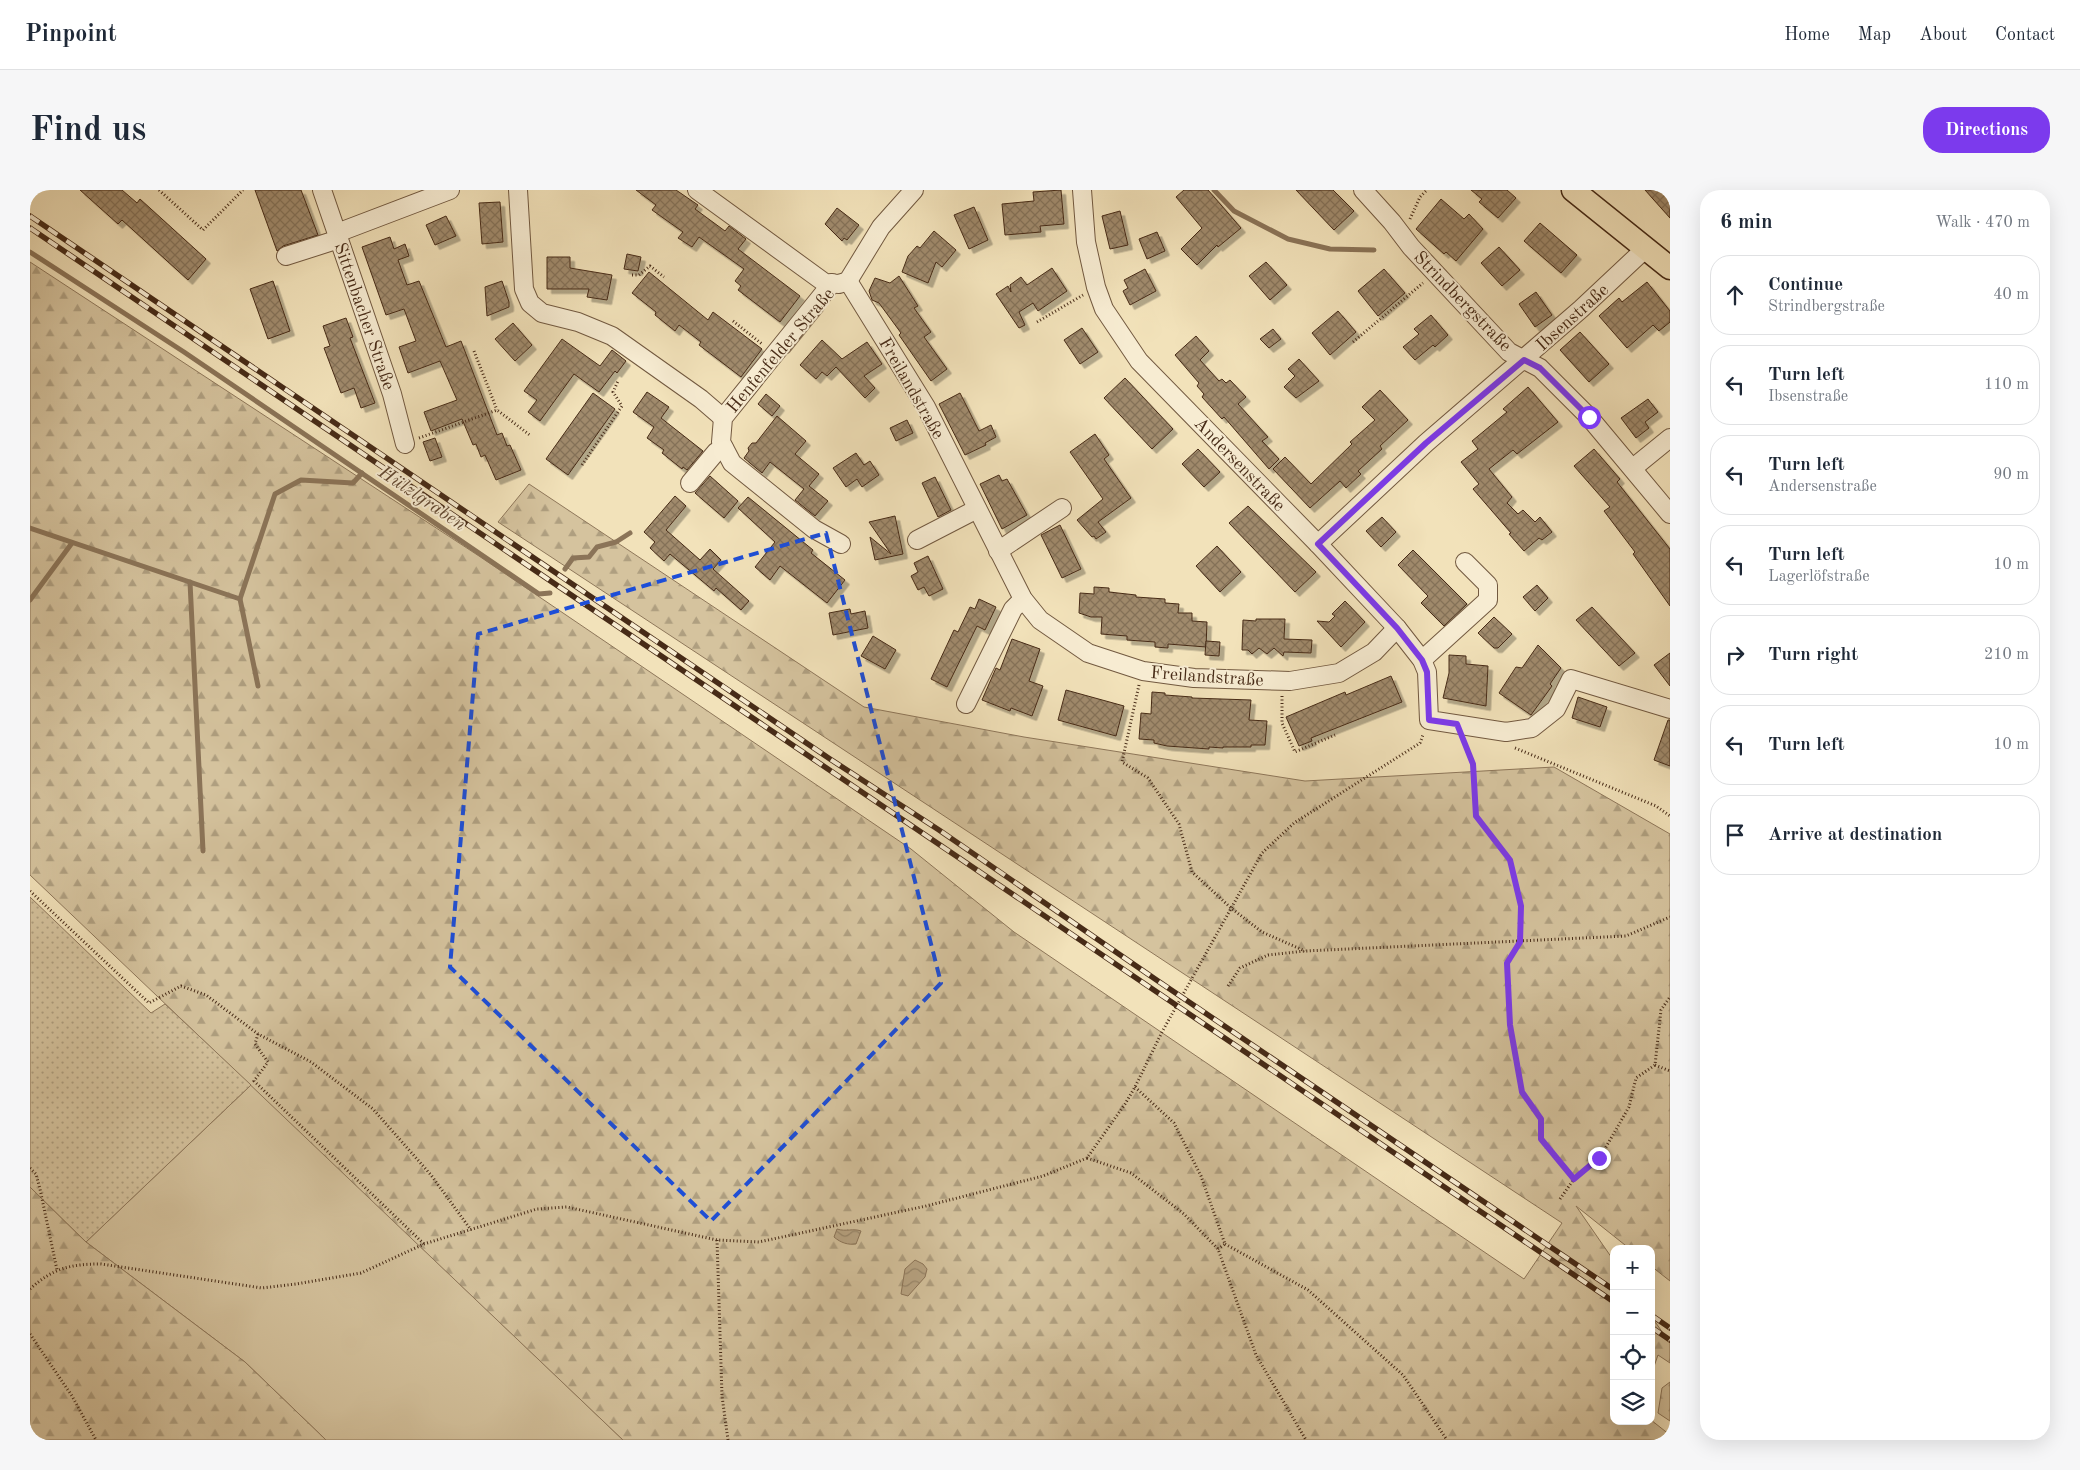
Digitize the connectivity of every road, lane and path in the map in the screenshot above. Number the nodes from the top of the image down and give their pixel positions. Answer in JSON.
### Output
{"nodes":[{"id":1,"x":159,"y":190,"type":"edge"},
{"id":2,"x":243,"y":190,"type":"edge"},
{"id":3,"x":322,"y":190,"type":"edge"},
{"id":4,"x":450,"y":190,"type":"edge"},
{"id":5,"x":518,"y":190,"type":"edge"},
{"id":6,"x":697,"y":190,"type":"edge"},
{"id":7,"x":914,"y":190,"type":"edge"},
{"id":8,"x":1082,"y":190,"type":"edge"},
{"id":9,"x":1363,"y":190,"type":"edge"},
{"id":10,"x":1427,"y":190,"type":"edge"},
{"id":11,"x":1573,"y":190,"type":"edge"},
{"id":12,"x":338,"y":236,"type":"junction"},
{"id":13,"x":1403,"y":236,"type":"junction"},
{"id":14,"x":1645,"y":249,"type":"junction"},
{"id":15,"x":286,"y":256,"type":"dead end"},
{"id":16,"x":1670,"y":268,"type":"edge"},
{"id":17,"x":1435,"y":273,"type":"junction"},
{"id":18,"x":632,"y":275,"type":"dead end"},
{"id":19,"x":664,"y":277,"type":"dead end"},
{"id":20,"x":840,"y":282,"type":"junction"},
{"id":21,"x":1096,"y":287,"type":"junction"},
{"id":22,"x":733,"y":321,"type":"dead end"},
{"id":23,"x":1038,"y":322,"type":"dead end"},
{"id":24,"x":1353,"y":342,"type":"dead end"},
{"id":25,"x":474,"y":351,"type":"dead end"},
{"id":26,"x":775,"y":354,"type":"junction"},
{"id":27,"x":1524,"y":360,"type":"junction"},
{"id":28,"x":618,"y":381,"type":"dead end"},
{"id":29,"x":497,"y":410,"type":"junction"},
{"id":30,"x":724,"y":418,"type":"junction"},
{"id":31,"x":531,"y":436,"type":"dead end"},
{"id":32,"x":1670,"y":438,"type":"edge"},
{"id":33,"x":405,"y":444,"type":"joint"},
{"id":34,"x":724,"y":448,"type":"junction"},
{"id":35,"x":582,"y":465,"type":"dead end"},
{"id":36,"x":1633,"y":468,"type":"junction"},
{"id":37,"x":690,"y":483,"type":"dead end"},
{"id":38,"x":1062,"y":508,"type":"dead end"},
{"id":39,"x":977,"y":509,"type":"junction"},
{"id":40,"x":1670,"y":514,"type":"edge"},
{"id":41,"x":916,"y":540,"type":"dead end"},
{"id":42,"x":842,"y":544,"type":"dead end"},
{"id":43,"x":1318,"y":544,"type":"junction"},
{"id":44,"x":998,"y":551,"type":"junction"},
{"id":45,"x":1465,"y":562,"type":"dead end"},
{"id":46,"x":1023,"y":599,"type":"junction"},
{"id":47,"x":1397,"y":628,"type":"junction"},
{"id":48,"x":1422,"y":660,"type":"junction"},
{"id":49,"x":1143,"y":671,"type":"junction"},
{"id":50,"x":1282,"y":681,"type":"junction"},
{"id":51,"x":966,"y":704,"type":"dead end"},
{"id":52,"x":1670,"y":709,"type":"edge"},
{"id":53,"x":1429,"y":720,"type":"junction"},
{"id":54,"x":1457,"y":724,"type":"junction"},
{"id":55,"x":1334,"y":736,"type":"dead end"},
{"id":56,"x":1510,"y":746,"type":"dead end"},
{"id":57,"x":1670,"y":816,"type":"edge"},
{"id":58,"x":30,"y":891,"type":"edge"},
{"id":59,"x":1231,"y":908,"type":"junction"},
{"id":60,"x":1670,"y":917,"type":"edge"},
{"id":61,"x":1520,"y":942,"type":"junction"},
{"id":62,"x":1305,"y":951,"type":"junction"},
{"id":63,"x":1228,"y":986,"type":"dead end"},
{"id":64,"x":1670,"y":997,"type":"edge"},
{"id":65,"x":258,"y":1034,"type":"junction"},
{"id":66,"x":1655,"y":1065,"type":"junction"},
{"id":67,"x":1670,"y":1070,"type":"edge"},
{"id":68,"x":1135,"y":1088,"type":"junction"},
{"id":69,"x":1087,"y":1158,"type":"junction"},
{"id":70,"x":30,"y":1168,"type":"edge"},
{"id":71,"x":1574,"y":1179,"type":"junction"},
{"id":72,"x":1560,"y":1199,"type":"dead end"},
{"id":73,"x":471,"y":1230,"type":"junction"},
{"id":74,"x":717,"y":1240,"type":"junction"},
{"id":75,"x":424,"y":1244,"type":"junction"},
{"id":76,"x":1225,"y":1244,"type":"junction"},
{"id":77,"x":1218,"y":1249,"type":"junction"},
{"id":78,"x":57,"y":1270,"type":"junction"},
{"id":79,"x":30,"y":1289,"type":"edge"},
{"id":80,"x":30,"y":1334,"type":"edge"},
{"id":81,"x":96,"y":1440,"type":"edge"},
{"id":82,"x":728,"y":1440,"type":"edge"},
{"id":83,"x":1306,"y":1440,"type":"edge"},
{"id":84,"x":1447,"y":1440,"type":"edge"}],
"edges":[{"from":1,"to":2,"type":"path"},
{"from":3,"to":12,"type":"street","name":"Sittenbacher Straße"},
{"from":4,"to":12,"type":"street"},
{"from":5,"to":30,"type":"street"},
{"from":6,"to":20,"type":"street"},
{"from":7,"to":20,"type":"street","name":"Henfenfelder Straße"},
{"from":8,"to":21,"type":"street","name":"Andersenstraße"},
{"from":9,"to":13,"type":"street","name":"Strindbergstraße"},
{"from":10,"to":13,"type":"path"},
{"from":11,"to":14,"type":"main road"},
{"from":12,"to":15,"type":"street"},
{"from":12,"to":33,"type":"street","name":"Sittenbacher Straße"},
{"from":13,"to":17,"type":"street","name":"Strindbergstraße"},
{"from":14,"to":16,"type":"main road"},
{"from":14,"to":27,"type":"street","name":"Ibsenstraße"},
{"from":17,"to":24,"type":"path"},
{"from":17,"to":27,"type":"street","name":"Strindbergstraße"},
{"from":18,"to":19,"type":"path"},
{"from":20,"to":26,"type":"street","name":"Henfenfelder Straße"},
{"from":20,"to":39,"type":"street","name":"Freilandstraße"},
{"from":21,"to":23,"type":"path"},
{"from":21,"to":43,"type":"street","name":"Andersenstraße"},
{"from":22,"to":26,"type":"path"},
{"from":25,"to":29,"type":"path"},
{"from":26,"to":30,"type":"street","name":"Henfenfelder Straße"},
{"from":27,"to":36,"type":"street","name":"Strindbergstraße"},
{"from":27,"to":43,"type":"street","name":"Ibsenstraße"},
{"from":28,"to":35,"type":"path"},
{"from":29,"to":31,"type":"path"},
{"from":29,"to":33,"type":"path"},
{"from":30,"to":34,"type":"street","name":"Henfenfelder Straße"},
{"from":32,"to":36,"type":"street"},
{"from":34,"to":37,"type":"street"},
{"from":34,"to":42,"type":"street"},
{"from":36,"to":40,"type":"street","name":"Strindbergstraße"},
{"from":38,"to":44,"type":"street"},
{"from":39,"to":41,"type":"street"},
{"from":39,"to":44,"type":"street","name":"Freilandstraße"},
{"from":43,"to":47,"type":"street","name":"Andersenstraße"},
{"from":44,"to":46,"type":"street","name":"Freilandstraße"},
{"from":45,"to":48,"type":"street"},
{"from":46,"to":49,"type":"street","name":"Freilandstraße"},
{"from":46,"to":51,"type":"street"},
{"from":47,"to":48,"type":"street","name":"Andersenstraße"},
{"from":47,"to":50,"type":"street","name":"Freilandstraße"},
{"from":48,"to":53,"type":"street","name":"Andersenstraße"},
{"from":49,"to":50,"type":"street","name":"Freilandstraße"},
{"from":49,"to":59,"type":"path"},
{"from":50,"to":55,"type":"path"},
{"from":52,"to":54,"type":"street"},
{"from":53,"to":54,"type":"street"},
{"from":53,"to":59,"type":"path"},
{"from":54,"to":61,"type":"path"},
{"from":56,"to":57,"type":"path"},
{"from":58,"to":65,"type":"path"},
{"from":59,"to":62,"type":"path"},
{"from":59,"to":68,"type":"path"},
{"from":60,"to":61,"type":"path"},
{"from":61,"to":62,"type":"path"},
{"from":61,"to":71,"type":"path"},
{"from":62,"to":63,"type":"path"},
{"from":64,"to":66,"type":"path"},
{"from":65,"to":73,"type":"path"},
{"from":65,"to":75,"type":"path"},
{"from":66,"to":67,"type":"path"},
{"from":66,"to":71,"type":"path"},
{"from":68,"to":69,"type":"path"},
{"from":68,"to":76,"type":"path"},
{"from":69,"to":74,"type":"path"},
{"from":69,"to":77,"type":"path"},
{"from":70,"to":78,"type":"path"},
{"from":71,"to":72,"type":"path"},
{"from":73,"to":74,"type":"path"},
{"from":73,"to":75,"type":"path"},
{"from":74,"to":82,"type":"path"},
{"from":75,"to":78,"type":"path"},
{"from":76,"to":77,"type":"path"},
{"from":76,"to":84,"type":"path"},
{"from":77,"to":83,"type":"path"},
{"from":78,"to":79,"type":"path"},
{"from":80,"to":81,"type":"path"}]}
